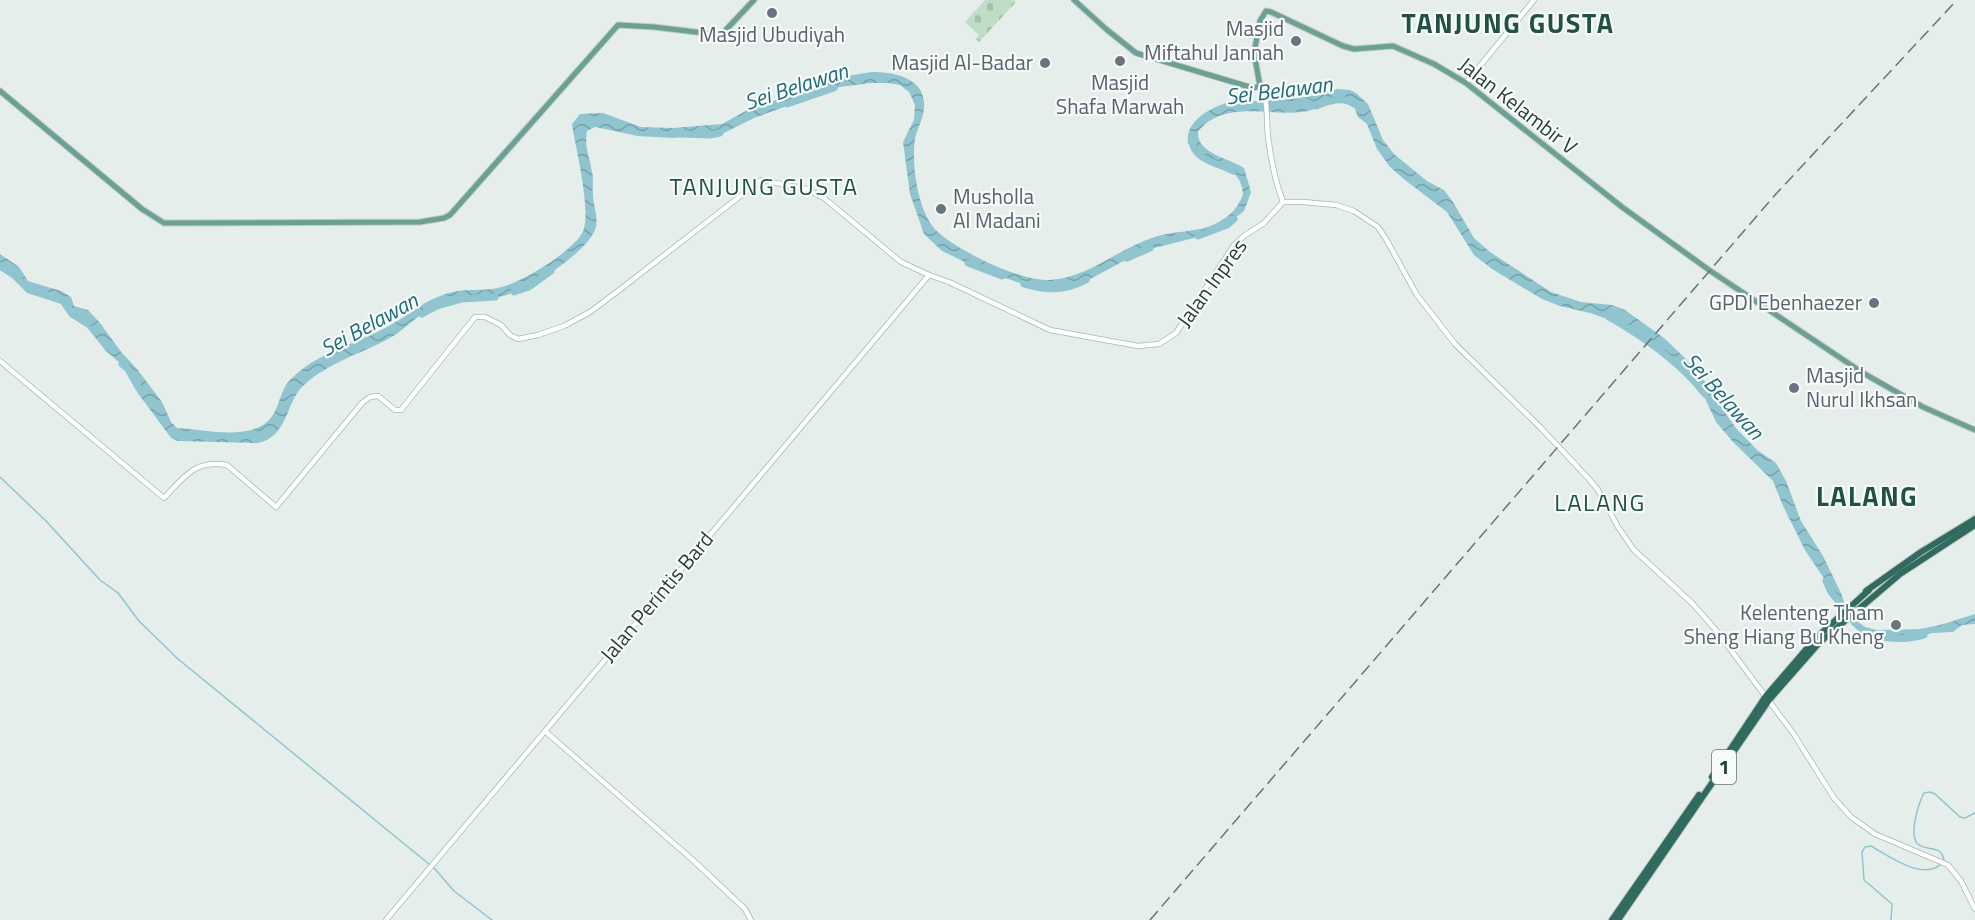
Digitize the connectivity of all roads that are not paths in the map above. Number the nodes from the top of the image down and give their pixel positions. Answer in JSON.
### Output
{"nodes":[{"id":1,"x":754,"y":0,"type":"edge"},
{"id":2,"x":1074,"y":0,"type":"edge"},
{"id":3,"x":1534,"y":0,"type":"edge"},
{"id":4,"x":1466,"y":83,"type":"junction"},
{"id":5,"x":1260,"y":86,"type":"junction"},
{"id":6,"x":0,"y":91,"type":"edge"},
{"id":7,"x":1283,"y":202,"type":"junction"},
{"id":8,"x":929,"y":275,"type":"junction"},
{"id":9,"x":0,"y":361,"type":"edge"},
{"id":10,"x":1975,"y":430,"type":"edge"},
{"id":11,"x":1975,"y":519,"type":"edge"},
{"id":12,"x":1975,"y":525,"type":"edge"},
{"id":13,"x":1861,"y":599,"type":"junction"},
{"id":14,"x":1839,"y":619,"type":"junction"},
{"id":15,"x":1768,"y":698,"type":"junction"},
{"id":16,"x":545,"y":730,"type":"junction"},
{"id":17,"x":1975,"y":909,"type":"edge"},
{"id":18,"x":386,"y":920,"type":"edge"},
{"id":19,"x":751,"y":920,"type":"edge"},
{"id":20,"x":1612,"y":920,"type":"edge"},
{"id":21,"x":1618,"y":920,"type":"edge"}],
"edges":[{"from":1,"to":6,"type":"main road"},
{"from":2,"to":5,"type":"main road"},
{"from":3,"to":4,"type":"street"},
{"from":4,"to":5,"type":"main road","name":"Jalan Kelambir V"},
{"from":4,"to":10,"type":"main road","name":"Jalan Kelambir V"},
{"from":5,"to":7,"type":"street"},
{"from":7,"to":8,"type":"street","name":"Jalan Inpres"},
{"from":7,"to":15,"type":"street"},
{"from":8,"to":9,"type":"street","name":"Jalan Inpres"},
{"from":8,"to":16,"type":"street","name":"Jalan Perintis Bard"},
{"from":11,"to":13,"type":"highway","number":"1"},
{"from":12,"to":13,"type":"highway","number":"1"},
{"from":13,"to":14,"type":"highway","number":"1"},
{"from":14,"to":15,"type":"highway","number":"1"},
{"from":14,"to":15,"type":"highway","number":"1"},
{"from":15,"to":17,"type":"street"},
{"from":15,"to":20,"type":"highway","number":"1"},
{"from":15,"to":21,"type":"highway","number":"1"},
{"from":16,"to":18,"type":"street","name":"Jalan Perintis Bard"},
{"from":16,"to":19,"type":"street"}]}
